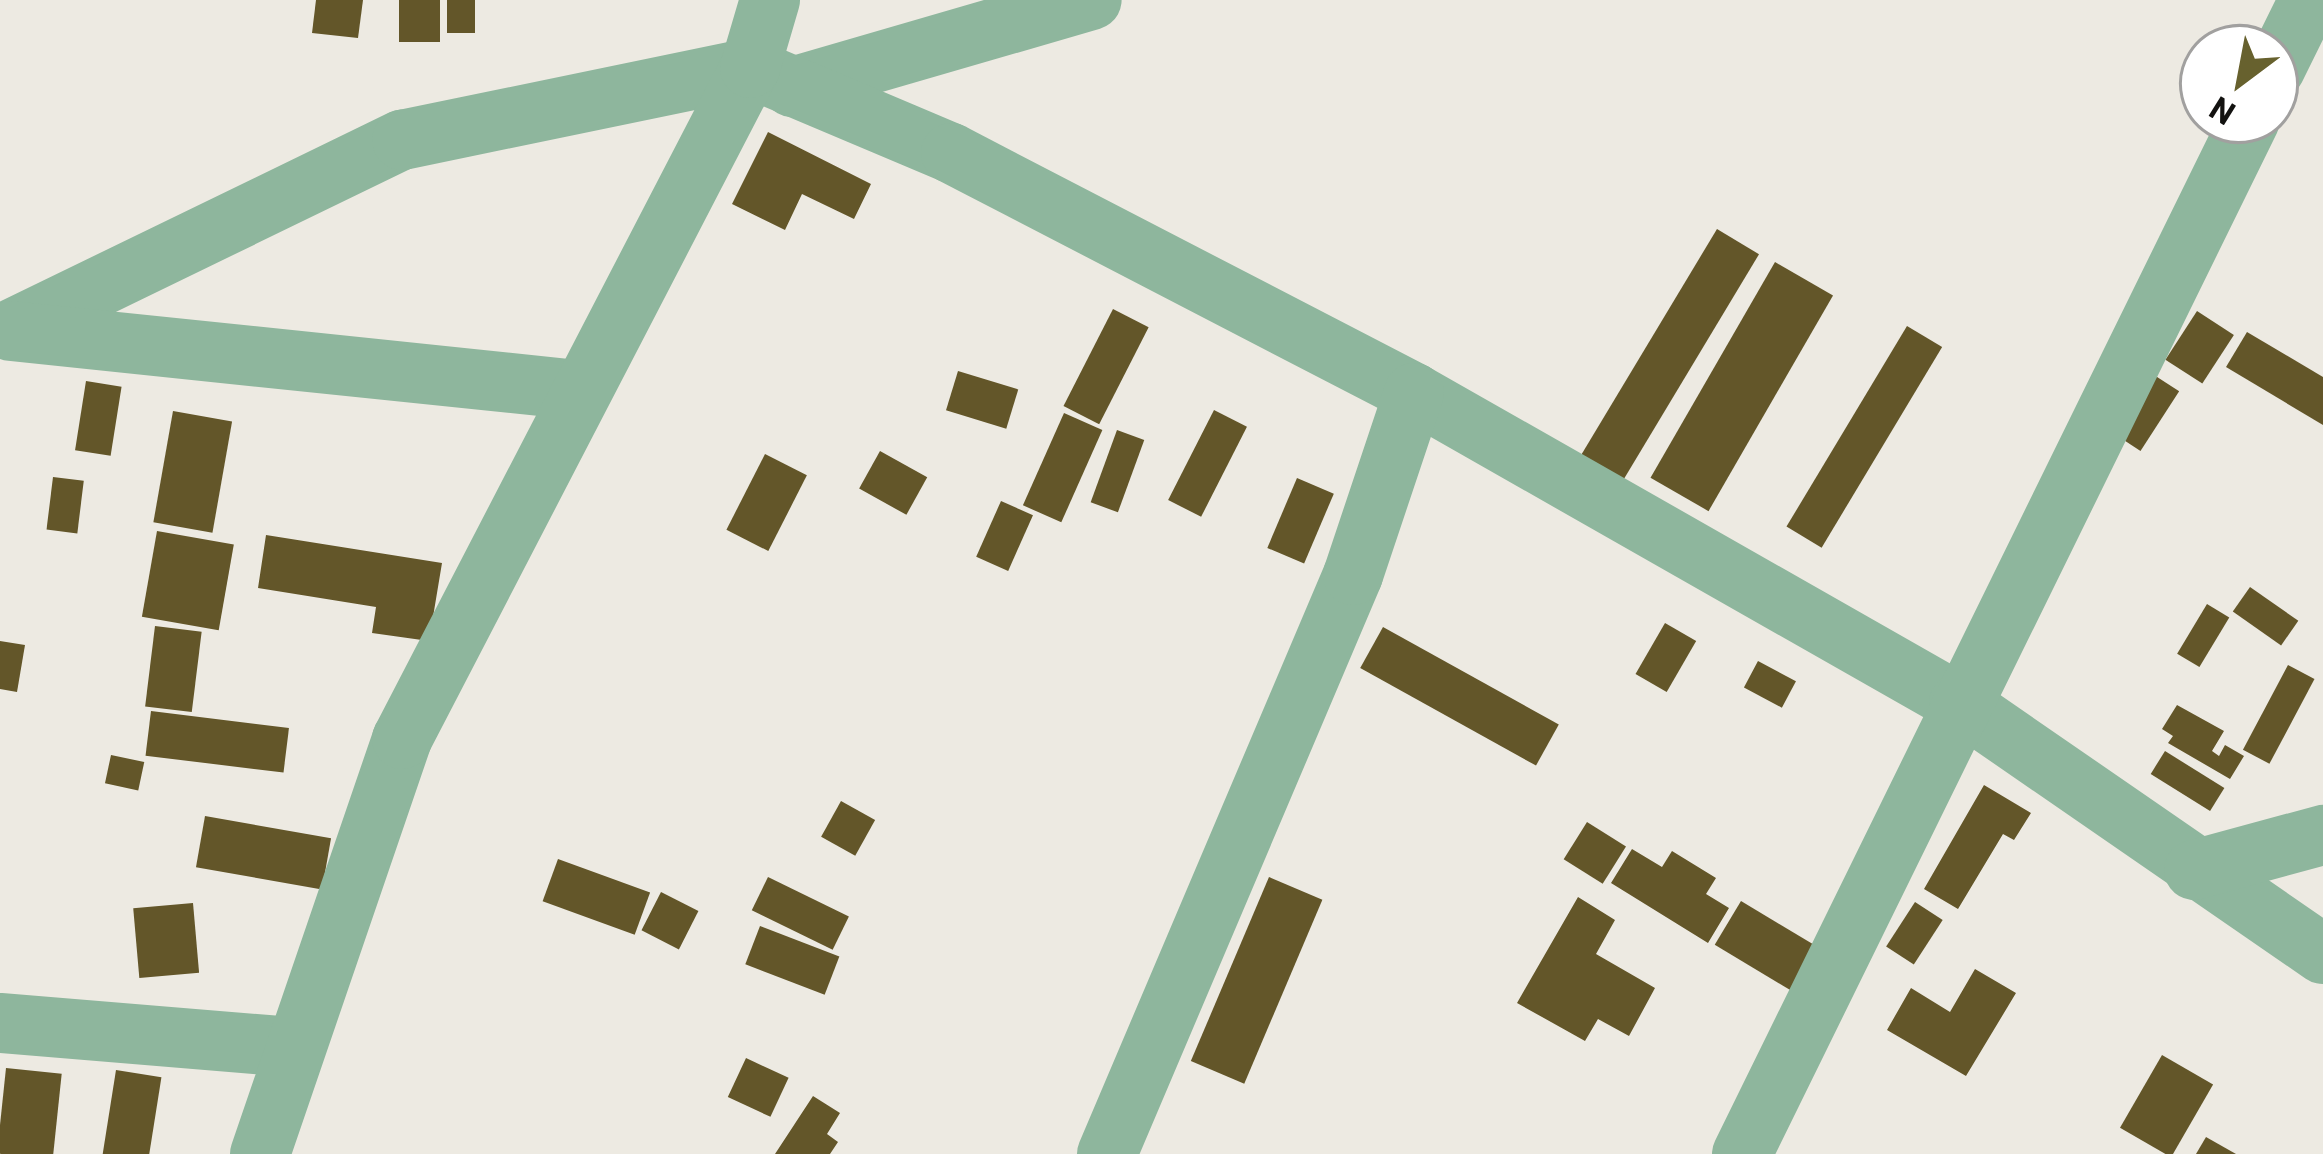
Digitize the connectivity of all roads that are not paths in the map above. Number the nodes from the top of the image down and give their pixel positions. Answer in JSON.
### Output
{"nodes":[{"id":1,"x":770,"y":0,"type":"edge"},
{"id":2,"x":1092,"y":0,"type":"edge"},
{"id":3,"x":771,"y":78,"type":"junction"},
{"id":4,"x":2238,"y":144,"type":"edge"},
{"id":5,"x":5,"y":330,"type":"edge"},
{"id":6,"x":578,"y":390,"type":"junction"},
{"id":7,"x":1414,"y":393,"type":"junction"},
{"id":8,"x":1959,"y":704,"type":"junction"},
{"id":9,"x":2323,"y":835,"type":"edge"},
{"id":10,"x":2194,"y":870,"type":"junction"},
{"id":11,"x":2323,"y":954,"type":"edge"},
{"id":12,"x":0,"y":1023,"type":"edge"},
{"id":13,"x":295,"y":1047,"type":"junction"},
{"id":14,"x":260,"y":1154,"type":"edge"},
{"id":15,"x":1106,"y":1154,"type":"edge"},
{"id":16,"x":1742,"y":1154,"type":"edge"}],
"edges":[{"from":1,"to":3,"type":"street"},
{"from":2,"to":3,"type":"street"},
{"from":3,"to":5,"type":"street"},
{"from":3,"to":6,"type":"street"},
{"from":3,"to":7,"type":"street"},
{"from":4,"to":8,"type":"street"},
{"from":5,"to":6,"type":"street"},
{"from":6,"to":13,"type":"street"},
{"from":7,"to":8,"type":"street"},
{"from":7,"to":15,"type":"street"},
{"from":8,"to":10,"type":"street"},
{"from":8,"to":16,"type":"street"},
{"from":9,"to":10,"type":"street"},
{"from":10,"to":11,"type":"street"},
{"from":12,"to":13,"type":"street"},
{"from":13,"to":14,"type":"street"}]}
